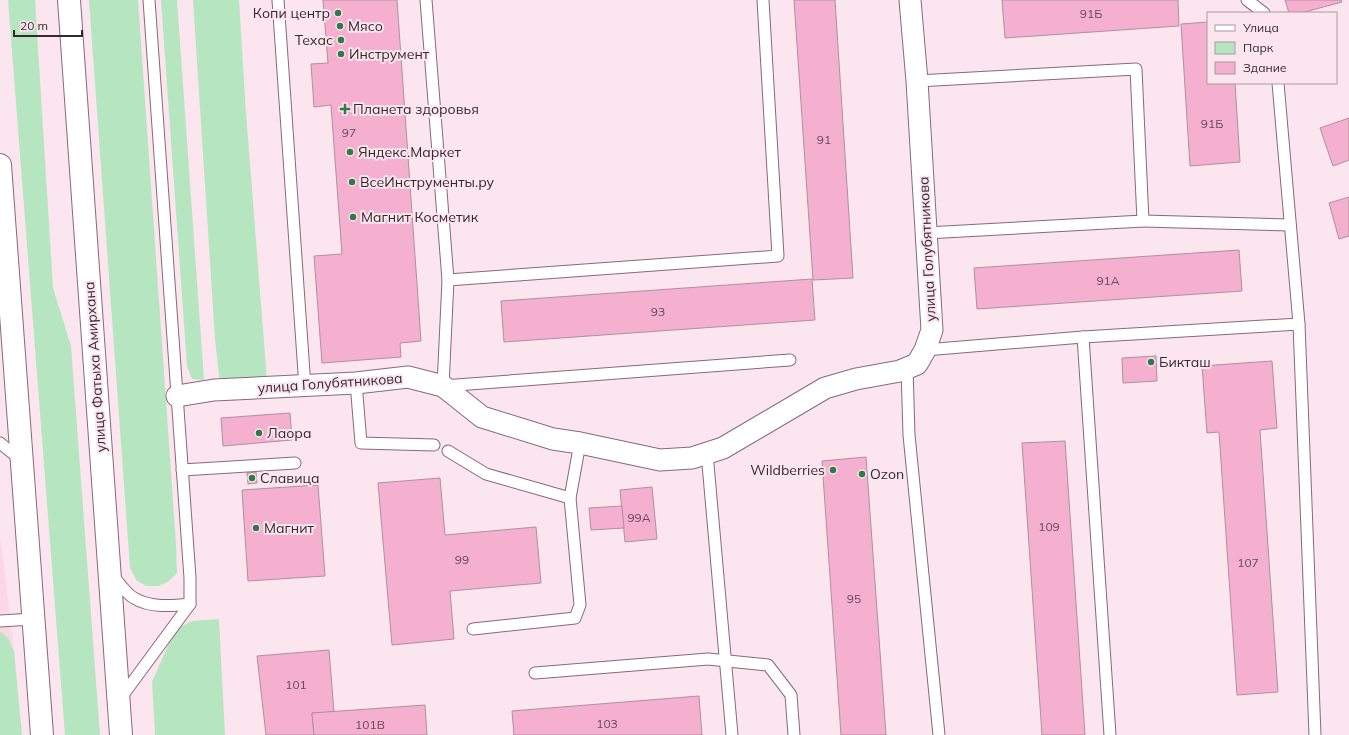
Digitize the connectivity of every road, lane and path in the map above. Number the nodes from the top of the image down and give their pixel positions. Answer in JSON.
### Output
{"nodes":[{"id":1,"x":69,"y":0,"type":"edge"},
{"id":2,"x":149,"y":0,"type":"edge"},
{"id":3,"x":278,"y":0,"type":"edge"},
{"id":4,"x":426,"y":0,"type":"edge"},
{"id":5,"x":763,"y":0,"type":"edge"},
{"id":6,"x":910,"y":0,"type":"edge"},
{"id":7,"x":1247,"y":0,"type":"edge"},
{"id":8,"x":1263,"y":12,"type":"edge"},
{"id":9,"x":917,"y":81,"type":"junction"},
{"id":10,"x":1278,"y":84,"type":"edge"},
{"id":11,"x":0,"y":165,"type":"edge"},
{"id":12,"x":1143,"y":221,"type":"junction"},
{"id":13,"x":1290,"y":225,"type":"junction"},
{"id":14,"x":926,"y":233,"type":"junction"},
{"id":15,"x":448,"y":280,"type":"junction"},
{"id":16,"x":1299,"y":324,"type":"junction"},
{"id":17,"x":1083,"y":338,"type":"junction"},
{"id":18,"x":926,"y":350,"type":"junction"},
{"id":19,"x":790,"y":360,"type":"dead end"},
{"id":20,"x":907,"y":367,"type":"junction"},
{"id":21,"x":356,"y":383,"type":"junction"},
{"id":22,"x":443,"y":386,"type":"junction"},
{"id":23,"x":305,"y":387,"type":"junction"},
{"id":24,"x":177,"y":396,"type":"junction"},
{"id":25,"x":0,"y":443,"type":"edge"},
{"id":26,"x":580,"y":443,"type":"junction"},
{"id":27,"x":434,"y":445,"type":"dead end"},
{"id":28,"x":448,"y":451,"type":"dead end"},
{"id":29,"x":707,"y":453,"type":"junction"},
{"id":30,"x":21,"y":460,"type":"junction"},
{"id":31,"x":295,"y":463,"type":"dead end"},
{"id":32,"x":182,"y":470,"type":"junction"},
{"id":33,"x":570,"y":498,"type":"junction"},
{"id":34,"x":110,"y":573,"type":"junction"},
{"id":35,"x":190,"y":604,"type":"junction"},
{"id":36,"x":33,"y":619,"type":"junction"},
{"id":37,"x":0,"y":622,"type":"edge"},
{"id":38,"x":473,"y":629,"type":"dead end"},
{"id":39,"x":726,"y":661,"type":"junction"},
{"id":40,"x":535,"y":673,"type":"dead end"},
{"id":41,"x":119,"y":700,"type":"junction"},
{"id":42,"x":42,"y":735,"type":"edge"},
{"id":43,"x":121,"y":735,"type":"edge"},
{"id":44,"x":732,"y":735,"type":"edge"},
{"id":45,"x":794,"y":735,"type":"edge"},
{"id":46,"x":939,"y":735,"type":"edge"},
{"id":47,"x":1110,"y":735,"type":"edge"},
{"id":48,"x":1315,"y":735,"type":"edge"}],
"edges":[{"from":1,"to":34,"type":"main road","name":"улица Фатыха Амирхана"},
{"from":2,"to":24,"type":"lane"},
{"from":3,"to":23,"type":"lane"},
{"from":4,"to":15,"type":"lane"},
{"from":5,"to":15,"type":"lane"},
{"from":6,"to":9,"type":"street","name":"улица Голубятникова"},
{"from":7,"to":8,"type":"lane"},
{"from":9,"to":12,"type":"lane"},
{"from":9,"to":14,"type":"street","name":"улица Голубятникова"},
{"from":10,"to":13,"type":"lane"},
{"from":11,"to":30,"type":"main road"},
{"from":12,"to":13,"type":"lane"},
{"from":12,"to":14,"type":"lane"},
{"from":13,"to":16,"type":"lane"},
{"from":14,"to":18,"type":"street","name":"улица Голубятникова"},
{"from":15,"to":22,"type":"lane"},
{"from":16,"to":17,"type":"lane"},
{"from":16,"to":48,"type":"lane"},
{"from":17,"to":18,"type":"lane"},
{"from":17,"to":47,"type":"lane"},
{"from":18,"to":20,"type":"street","name":"улица Голубятникова"},
{"from":19,"to":22,"type":"lane"},
{"from":20,"to":29,"type":"street","name":"улица Голубятникова"},
{"from":20,"to":46,"type":"lane"},
{"from":21,"to":22,"type":"street","name":"улица Голубятникова"},
{"from":21,"to":23,"type":"street","name":"улица Голубятникова"},
{"from":21,"to":27,"type":"lane"},
{"from":22,"to":26,"type":"street","name":"улица Голубятникова"},
{"from":23,"to":24,"type":"street","name":"улица Голубятникова"},
{"from":24,"to":32,"type":"lane"},
{"from":25,"to":30,"type":"lane"},
{"from":26,"to":29,"type":"street","name":"улица Голубятникова"},
{"from":26,"to":33,"type":"lane"},
{"from":28,"to":33,"type":"lane"},
{"from":29,"to":39,"type":"lane"},
{"from":30,"to":36,"type":"main road"},
{"from":31,"to":32,"type":"lane"},
{"from":32,"to":35,"type":"lane"},
{"from":33,"to":38,"type":"lane"},
{"from":34,"to":35,"type":"lane"},
{"from":34,"to":41,"type":"main road","name":"улица Фатыха Амирхана"},
{"from":35,"to":41,"type":"lane"},
{"from":36,"to":37,"type":"lane"},
{"from":36,"to":42,"type":"main road"},
{"from":39,"to":40,"type":"lane"},
{"from":39,"to":44,"type":"lane"},
{"from":39,"to":45,"type":"lane"},
{"from":41,"to":43,"type":"main road","name":"улица Фатыха Амирхана"}]}
